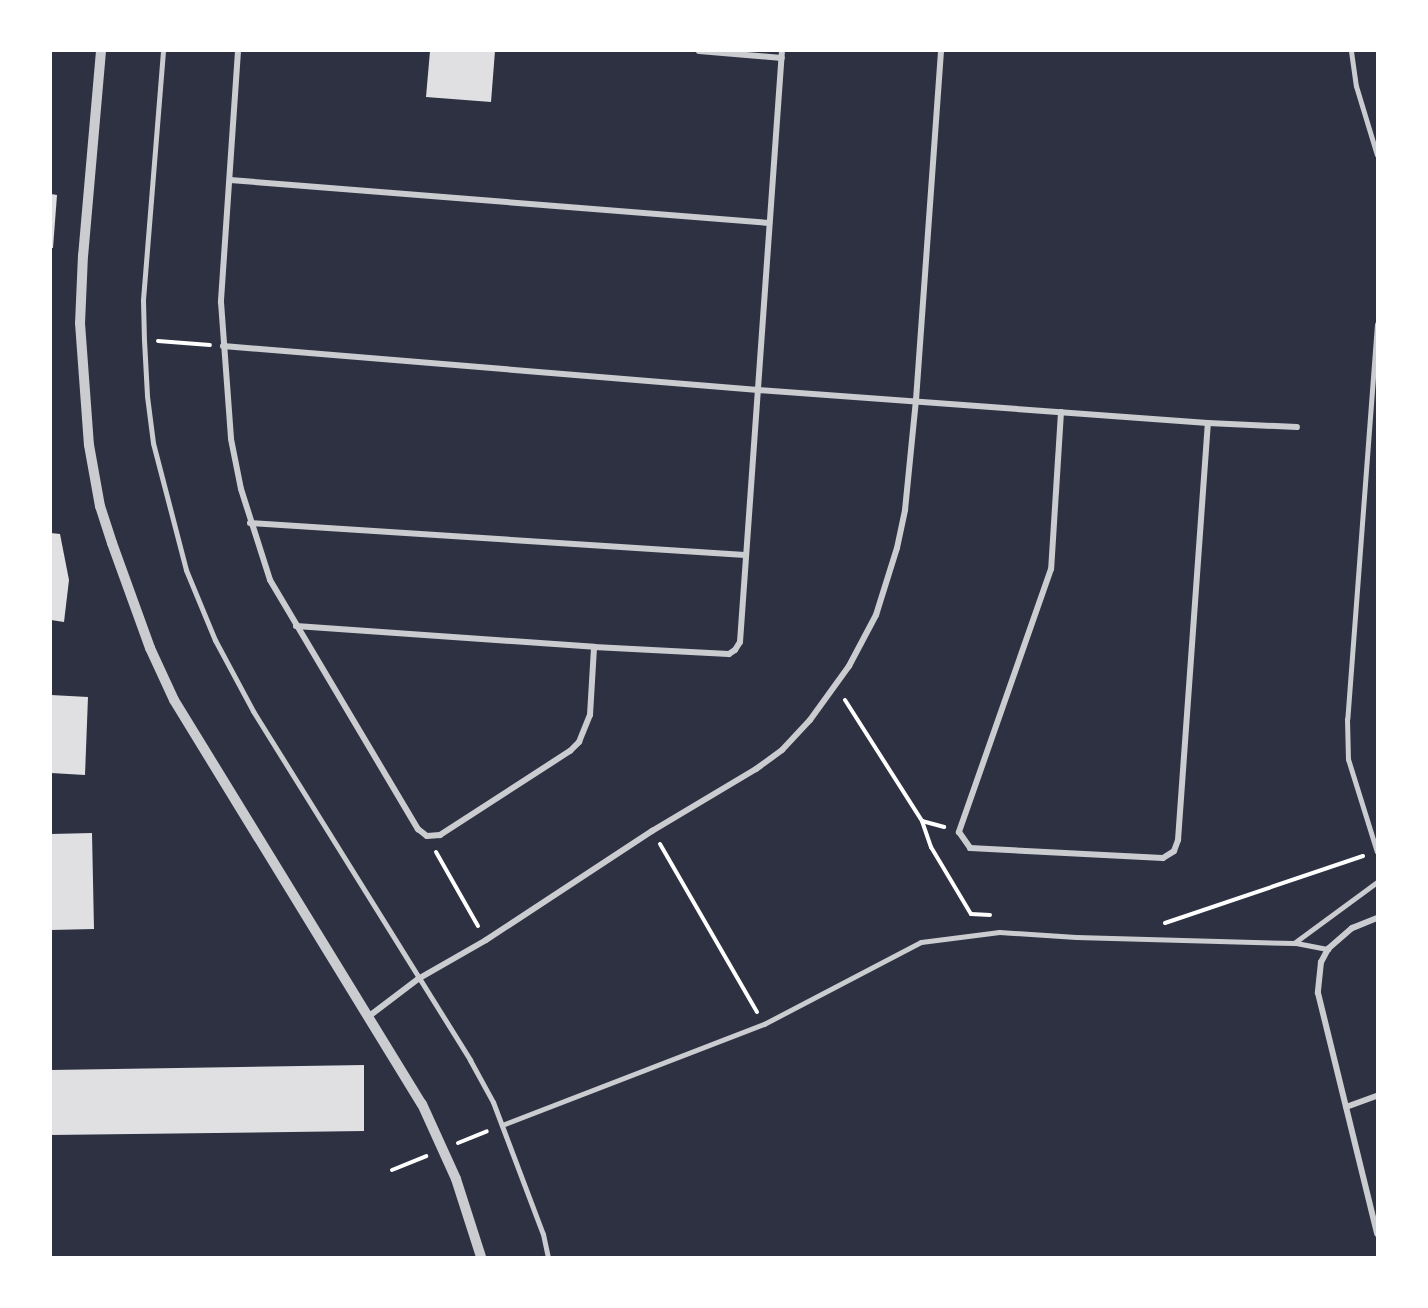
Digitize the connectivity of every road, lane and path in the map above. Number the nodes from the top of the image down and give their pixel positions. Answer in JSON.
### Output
{"nodes":[{"id":1,"x":101,"y":51,"type":"edge"},
{"id":2,"x":163,"y":51,"type":"edge"},
{"id":3,"x":238,"y":51,"type":"edge"},
{"id":4,"x":699,"y":51,"type":"edge"},
{"id":5,"x":941,"y":51,"type":"edge"},
{"id":6,"x":1351,"y":51,"type":"edge"},
{"id":7,"x":782,"y":54,"type":"edge"},
{"id":8,"x":1377,"y":155,"type":"edge"},
{"id":9,"x":230,"y":180,"type":"junction"},
{"id":10,"x":769,"y":223,"type":"junction"},
{"id":11,"x":1377,"y":324,"type":"edge"},
{"id":12,"x":144,"y":340,"type":"junction"},
{"id":13,"x":223,"y":346,"type":"junction"},
{"id":14,"x":758,"y":390,"type":"junction"},
{"id":15,"x":916,"y":400,"type":"junction"},
{"id":16,"x":1061,"y":412,"type":"junction"},
{"id":17,"x":1208,"y":423,"type":"junction"},
{"id":18,"x":1297,"y":427,"type":"dead end"},
{"id":19,"x":250,"y":523,"type":"junction"},
{"id":20,"x":745,"y":555,"type":"junction"},
{"id":21,"x":296,"y":626,"type":"junction"},
{"id":22,"x":594,"y":647,"type":"junction"},
{"id":23,"x":835,"y":685,"type":"junction"},
{"id":24,"x":922,"y":821,"type":"junction"},
{"id":25,"x":652,"y":831,"type":"junction"},
{"id":26,"x":959,"y":832,"type":"junction"},
{"id":27,"x":427,"y":836,"type":"junction"},
{"id":28,"x":1377,"y":852,"type":"edge"},
{"id":29,"x":1377,"y":882,"type":"edge"},
{"id":30,"x":994,"y":915,"type":"dead end"},
{"id":31,"x":1377,"y":918,"type":"edge"},
{"id":32,"x":1164,"y":923,"type":"dead end"},
{"id":33,"x":486,"y":940,"type":"junction"},
{"id":34,"x":1294,"y":943,"type":"junction"},
{"id":35,"x":1328,"y":949,"type":"junction"},
{"id":36,"x":368,"y":1017,"type":"junction"},
{"id":37,"x":764,"y":1024,"type":"junction"},
{"id":38,"x":1377,"y":1096,"type":"edge"},
{"id":39,"x":1346,"y":1107,"type":"junction"},
{"id":40,"x":501,"y":1125,"type":"junction"},
{"id":41,"x":1377,"y":1234,"type":"edge"},
{"id":42,"x":481,"y":1257,"type":"edge"},
{"id":43,"x":548,"y":1257,"type":"edge"}],
"edges":[{"from":1,"to":36,"type":"street"},
{"from":2,"to":12,"type":"street"},
{"from":3,"to":9,"type":"street"},
{"from":4,"to":7,"type":"street"},
{"from":5,"to":15,"type":"street"},
{"from":6,"to":8,"type":"street"},
{"from":7,"to":10,"type":"street"},
{"from":9,"to":10,"type":"street"},
{"from":9,"to":13,"type":"street"},
{"from":10,"to":14,"type":"street"},
{"from":11,"to":28,"type":"street"},
{"from":12,"to":13,"type":"path"},
{"from":12,"to":40,"type":"street"},
{"from":13,"to":14,"type":"street"},
{"from":13,"to":19,"type":"street"},
{"from":14,"to":15,"type":"street"},
{"from":14,"to":20,"type":"street"},
{"from":15,"to":16,"type":"street"},
{"from":15,"to":23,"type":"street"},
{"from":16,"to":17,"type":"street"},
{"from":16,"to":26,"type":"street"},
{"from":17,"to":18,"type":"street"},
{"from":17,"to":26,"type":"street"},
{"from":19,"to":20,"type":"street"},
{"from":19,"to":21,"type":"street"},
{"from":20,"to":22,"type":"street"},
{"from":21,"to":22,"type":"street"},
{"from":21,"to":27,"type":"street"},
{"from":22,"to":27,"type":"street"},
{"from":23,"to":24,"type":"path"},
{"from":23,"to":25,"type":"street"},
{"from":24,"to":26,"type":"path"},
{"from":24,"to":30,"type":"path"},
{"from":25,"to":33,"type":"street"},
{"from":25,"to":37,"type":"path"},
{"from":27,"to":33,"type":"path"},
{"from":28,"to":32,"type":"path"},
{"from":29,"to":34,"type":"street"},
{"from":31,"to":35,"type":"street"},
{"from":33,"to":36,"type":"street"},
{"from":34,"to":35,"type":"street"},
{"from":34,"to":37,"type":"street"},
{"from":35,"to":39,"type":"street"},
{"from":36,"to":42,"type":"street"},
{"from":37,"to":40,"type":"street"},
{"from":38,"to":39,"type":"street"},
{"from":39,"to":41,"type":"street"},
{"from":40,"to":43,"type":"street"}]}
